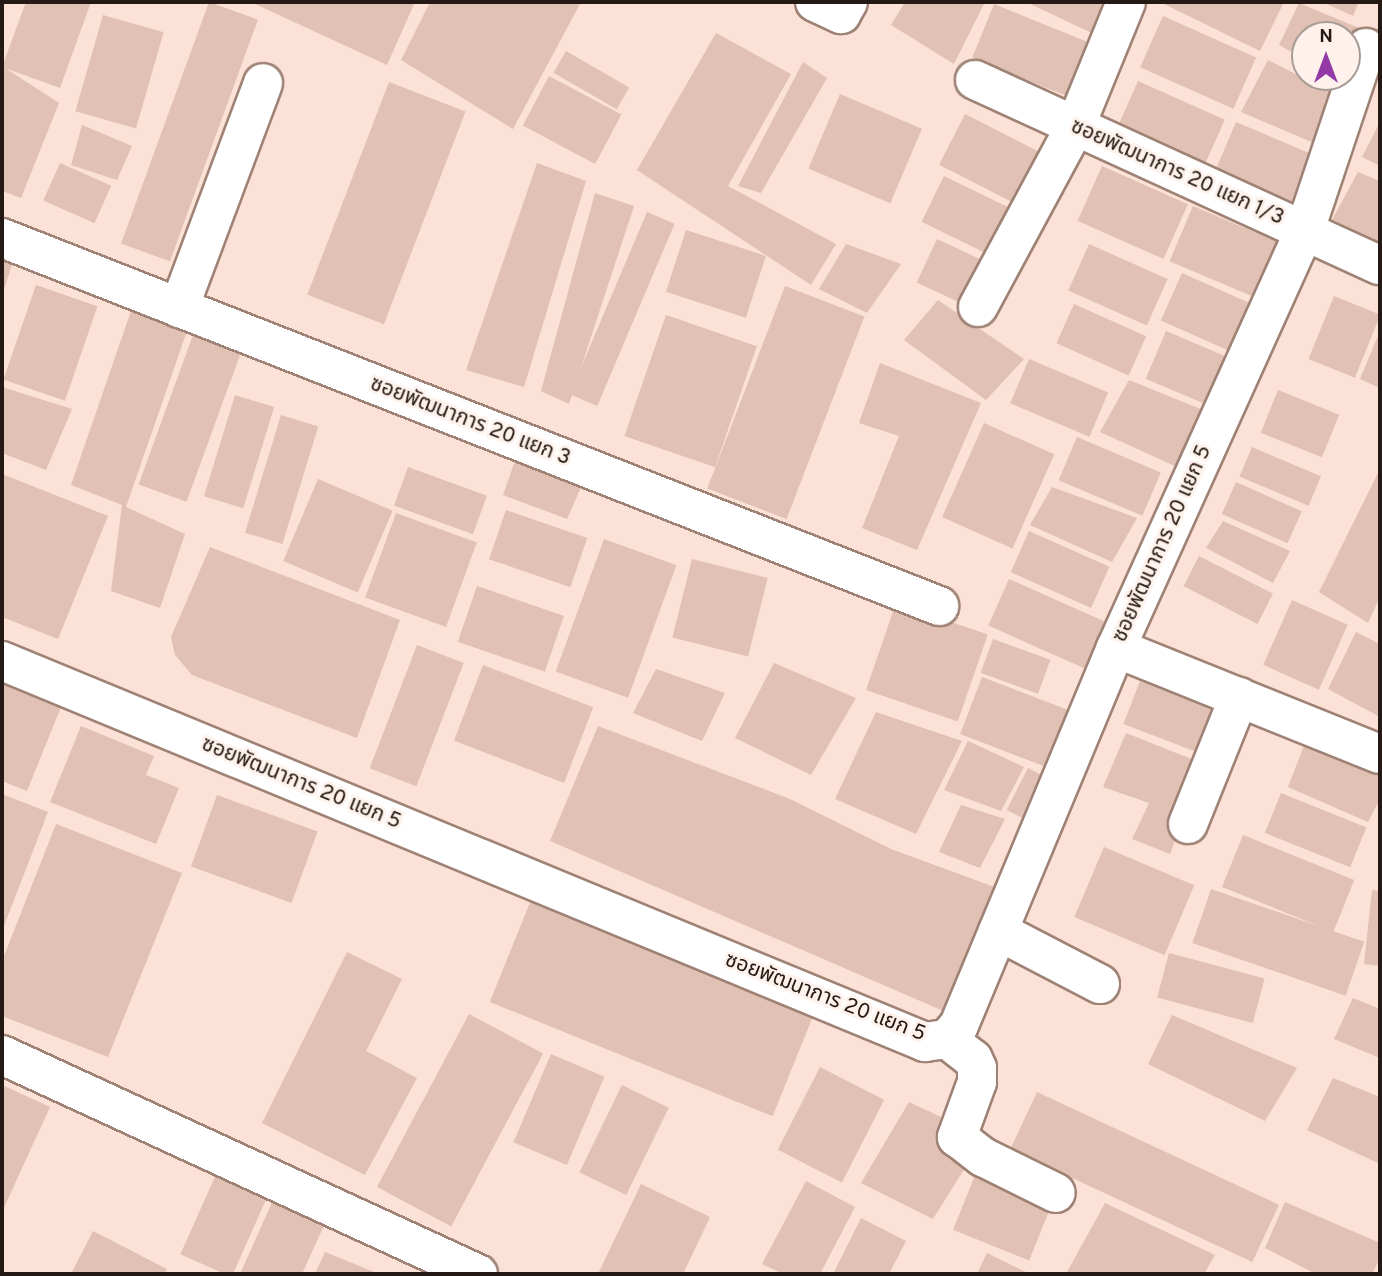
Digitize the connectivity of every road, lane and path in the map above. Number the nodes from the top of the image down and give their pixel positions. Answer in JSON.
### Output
{"nodes":[{"id":1,"x":1126,"y":2,"type":"edge"},
{"id":2,"x":1366,"y":48,"type":"dead end"},
{"id":3,"x":975,"y":79,"type":"dead end"},
{"id":4,"x":263,"y":83,"type":"dead end"},
{"id":5,"x":1075,"y":127,"type":"junction"},
{"id":6,"x":1305,"y":230,"type":"junction"},
{"id":7,"x":2,"y":238,"type":"edge"},
{"id":8,"x":1380,"y":265,"type":"edge"},
{"id":9,"x":978,"y":307,"type":"dead end"},
{"id":10,"x":179,"y":308,"type":"junction"},
{"id":11,"x":939,"y":606,"type":"dead end"},
{"id":12,"x":1116,"y":648,"type":"junction"},
{"id":13,"x":2,"y":662,"type":"edge"},
{"id":14,"x":1239,"y":697,"type":"junction"},
{"id":15,"x":1380,"y":754,"type":"edge"},
{"id":16,"x":1188,"y":824,"type":"dead end"},
{"id":17,"x":998,"y":931,"type":"junction"},
{"id":18,"x":1100,"y":984,"type":"dead end"},
{"id":19,"x":947,"y":1039,"type":"junction"},
{"id":20,"x":2,"y":1055,"type":"edge"},
{"id":21,"x":1056,"y":1193,"type":"dead end"},
{"id":22,"x":478,"y":1274,"type":"edge"}],
"edges":[{"from":1,"to":5,"type":"street"},
{"from":2,"to":6,"type":"street","name":"ซอยพัฒนาการ 20 แยก 5"},
{"from":3,"to":5,"type":"street","name":"ซอยพัฒนาการ 20 แยก 1/3"},
{"from":4,"to":10,"type":"street"},
{"from":5,"to":6,"type":"street","name":"ซอยพัฒนาการ 20 แยก 1/3"},
{"from":5,"to":9,"type":"street"},
{"from":6,"to":8,"type":"street","name":"ซอยพัฒนาการ 20 แยก 1/3"},
{"from":6,"to":12,"type":"street","name":"ซอยพัฒนาการ 20 แยก 5"},
{"from":7,"to":10,"type":"street","name":"ซอยพัฒนาการ 20 แยก 3"},
{"from":10,"to":11,"type":"street","name":"ซอยพัฒนาการ 20 แยก 3"},
{"from":12,"to":14,"type":"street"},
{"from":12,"to":17,"type":"street","name":"ซอยพัฒนาการ 20 แยก 5"},
{"from":13,"to":19,"type":"street","name":"ซอยพัฒนาการ 20 แยก 5"},
{"from":14,"to":15,"type":"street"},
{"from":14,"to":16,"type":"street"},
{"from":17,"to":18,"type":"street"},
{"from":17,"to":19,"type":"street","name":"ซอยพัฒนาการ 20 แยก 5"},
{"from":19,"to":21,"type":"street"},
{"from":20,"to":22,"type":"street"}]}
